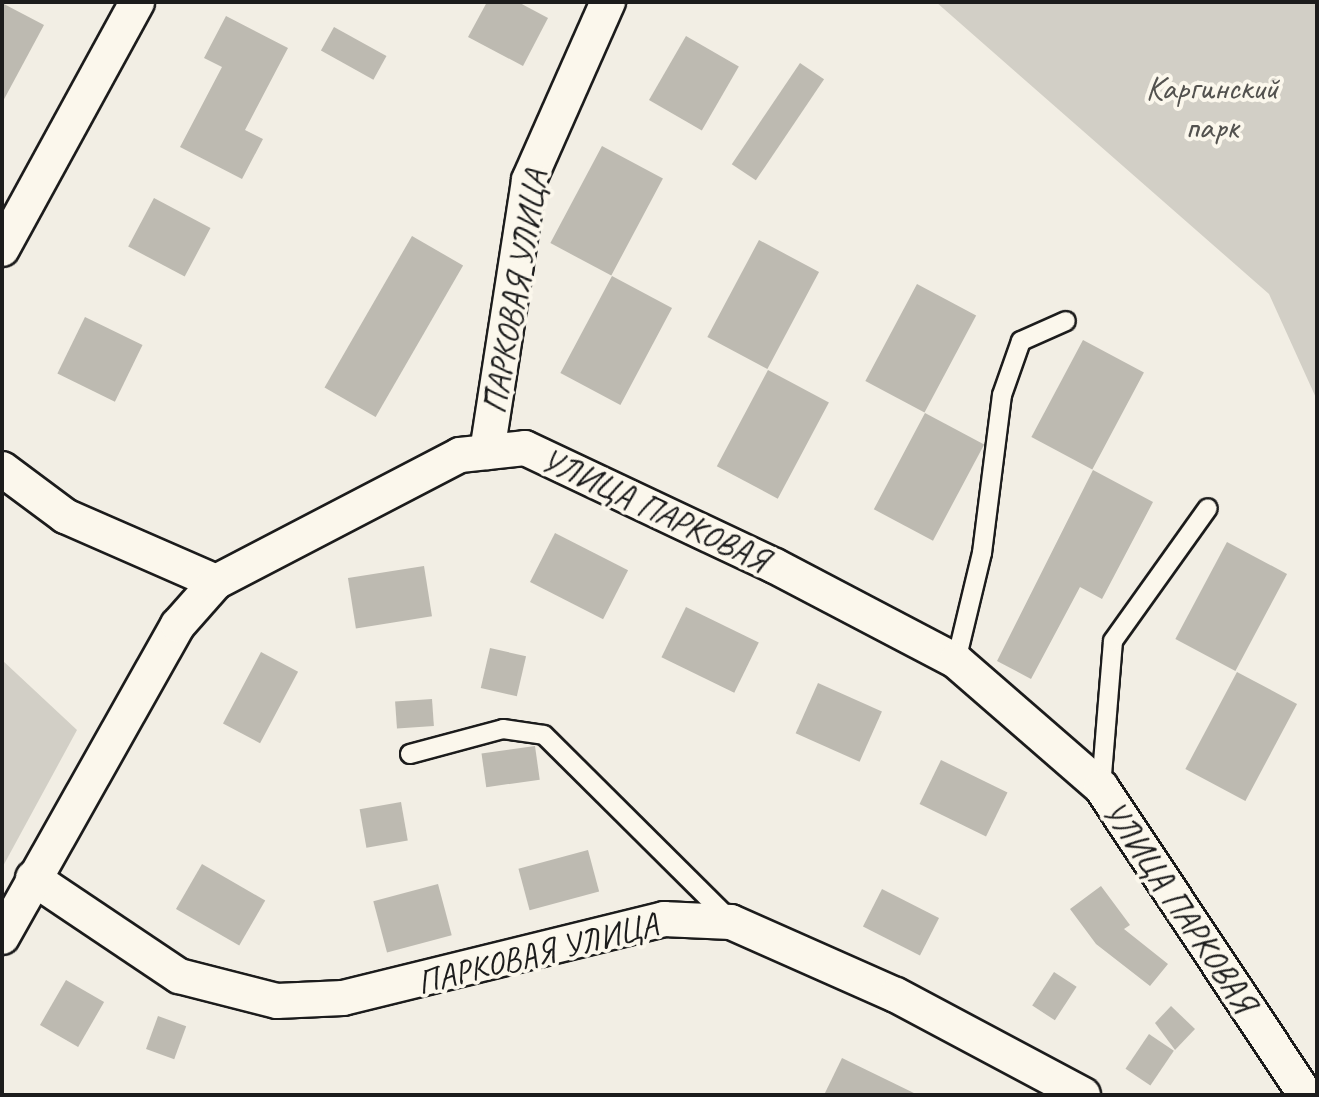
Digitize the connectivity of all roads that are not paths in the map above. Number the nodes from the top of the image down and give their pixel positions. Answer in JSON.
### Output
{"nodes":[{"id":1,"x":137,"y":2,"type":"edge"},
{"id":2,"x":608,"y":2,"type":"edge"},
{"id":3,"x":2,"y":249,"type":"edge"},
{"id":4,"x":1066,"y":321,"type":"dead end"},
{"id":5,"x":487,"y":452,"type":"junction"},
{"id":6,"x":2,"y":469,"type":"edge"},
{"id":7,"x":1208,"y":508,"type":"dead end"},
{"id":8,"x":216,"y":582,"type":"junction"},
{"id":9,"x":956,"y":661,"type":"junction"},
{"id":10,"x":410,"y":754,"type":"dead end"},
{"id":11,"x":1101,"y":787,"type":"junction"},
{"id":12,"x":33,"y":878,"type":"junction"},
{"id":13,"x":731,"y":922,"type":"junction"},
{"id":14,"x":2,"y":937,"type":"edge"},
{"id":15,"x":1083,"y":1095,"type":"edge"},
{"id":16,"x":1306,"y":1095,"type":"edge"}],
"edges":[{"from":1,"to":3,"type":"street"},
{"from":2,"to":5,"type":"street","name":"ПАРКОВАЯ УЛИЦА"},
{"from":4,"to":9,"type":"lane"},
{"from":5,"to":8,"type":"street","name":"УЛИЦА ПАРКОВАЯ"},
{"from":5,"to":9,"type":"street","name":"УЛИЦА ПАРКОВАЯ"},
{"from":6,"to":8,"type":"street"},
{"from":7,"to":11,"type":"lane"},
{"from":8,"to":12,"type":"street","name":"УЛИЦА ПАРКОВАЯ"},
{"from":9,"to":11,"type":"street","name":"УЛИЦА ПАРКОВАЯ"},
{"from":10,"to":13,"type":"lane"},
{"from":11,"to":16,"type":"street","name":"УЛИЦА ПАРКОВАЯ"},
{"from":12,"to":13,"type":"street","name":"ПАРКОВАЯ УЛИЦА"},
{"from":12,"to":14,"type":"street","name":"УЛИЦА ПАРКОВАЯ"},
{"from":13,"to":15,"type":"street","name":"ПАРКОВАЯ УЛИЦА"}]}
